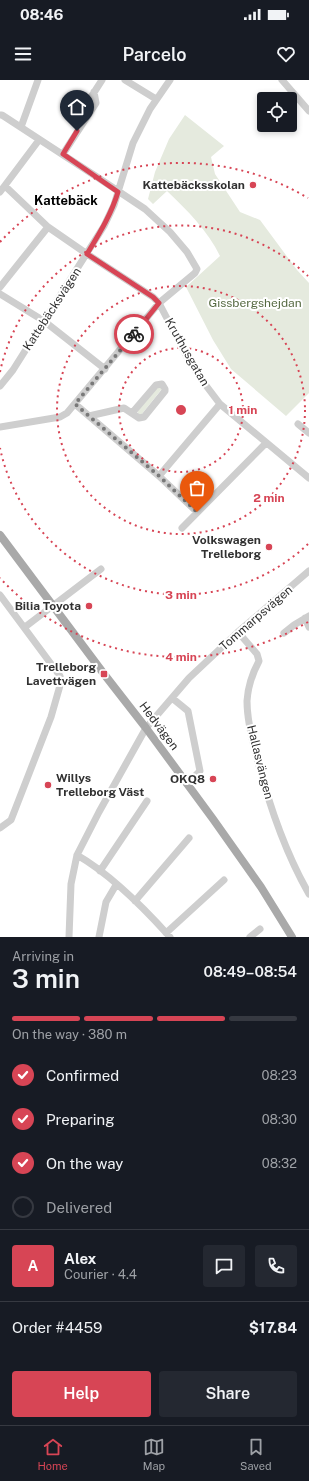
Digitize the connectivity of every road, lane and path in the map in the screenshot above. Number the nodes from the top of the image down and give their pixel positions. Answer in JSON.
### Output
{"nodes":[{"id":1,"x":38,"y":80,"type":"edge"},
{"id":2,"x":102,"y":80,"type":"edge"},
{"id":3,"x":126,"y":80,"type":"edge"},
{"id":4,"x":170,"y":80,"type":"edge"},
{"id":5,"x":282,"y":80,"type":"edge"},
{"id":6,"x":156,"y":99,"type":"junction"},
{"id":7,"x":309,"y":111,"type":"edge"},
{"id":8,"x":0,"y":115,"type":"edge"},
{"id":9,"x":21,"y":127,"type":"junction"},
{"id":10,"x":39,"y":140,"type":"junction"},
{"id":11,"x":63,"y":154,"type":"junction"},
{"id":12,"x":5,"y":186,"type":"junction"},
{"id":13,"x":0,"y":192,"type":"edge"},
{"id":14,"x":118,"y":192,"type":"junction"},
{"id":15,"x":48,"y":227,"type":"junction"},
{"id":16,"x":87,"y":254,"type":"junction"},
{"id":17,"x":0,"y":287,"type":"edge"},
{"id":18,"x":0,"y":294,"type":"edge"},
{"id":19,"x":159,"y":303,"type":"junction"},
{"id":20,"x":44,"y":322,"type":"junction"},
{"id":21,"x":105,"y":369,"type":"junction"},
{"id":22,"x":0,"y":386,"type":"edge"},
{"id":23,"x":75,"y":404,"type":"junction"},
{"id":24,"x":220,"y":404,"type":"junction"},
{"id":25,"x":132,"y":413,"type":"junction"},
{"id":26,"x":89,"y":416,"type":"junction"},
{"id":27,"x":298,"y":424,"type":"dead end"},
{"id":28,"x":0,"y":427,"type":"edge"},
{"id":29,"x":309,"y":433,"type":"edge"},
{"id":30,"x":266,"y":444,"type":"junction"},
{"id":31,"x":159,"y":476,"type":"junction"},
{"id":32,"x":309,"y":478,"type":"edge"},
{"id":33,"x":197,"y":512,"type":"junction"},
{"id":34,"x":182,"y":528,"type":"dead end"},
{"id":35,"x":0,"y":535,"type":"edge"},
{"id":36,"x":101,"y":569,"type":"dead end"},
{"id":37,"x":309,"y":571,"type":"edge"},
{"id":38,"x":0,"y":595,"type":"edge"},
{"id":39,"x":53,"y":606,"type":"junction"},
{"id":40,"x":307,"y":617,"type":"edge"},
{"id":41,"x":25,"y":627,"type":"junction"},
{"id":42,"x":309,"y":627,"type":"edge"},
{"id":43,"x":238,"y":632,"type":"junction"},
{"id":44,"x":284,"y":633,"type":"dead end"},
{"id":45,"x":172,"y":698,"type":"junction"},
{"id":46,"x":146,"y":728,"type":"junction"},
{"id":47,"x":187,"y":784,"type":"junction"},
{"id":48,"x":147,"y":801,"type":"dead end"},
{"id":49,"x":0,"y":828,"type":"edge"},
{"id":50,"x":189,"y":838,"type":"dead end"},
{"id":51,"x":77,"y":855,"type":"junction"},
{"id":52,"x":100,"y":871,"type":"junction"},
{"id":53,"x":224,"y":880,"type":"dead end"},
{"id":54,"x":116,"y":885,"type":"junction"},
{"id":55,"x":309,"y":894,"type":"edge"},
{"id":56,"x":135,"y":901,"type":"junction"},
{"id":57,"x":260,"y":929,"type":"dead end"},
{"id":58,"x":168,"y":935,"type":"edge"},
{"id":59,"x":69,"y":937,"type":"edge"},
{"id":60,"x":99,"y":937,"type":"edge"},
{"id":61,"x":250,"y":937,"type":"edge"},
{"id":62,"x":292,"y":937,"type":"edge"}],
"edges":[{"from":1,"to":9,"type":"street"},
{"from":2,"to":11,"type":"street"},
{"from":3,"to":6,"type":"street"},
{"from":4,"to":6,"type":"street","name":"Kattebäcksvägen"},
{"from":5,"to":7,"type":"street"},
{"from":6,"to":14,"type":"street","name":"Kattebäcksvägen"},
{"from":8,"to":9,"type":"street"},
{"from":9,"to":10,"type":"street"},
{"from":10,"to":11,"type":"street"},
{"from":10,"to":12,"type":"street"},
{"from":11,"to":14,"type":"street"},
{"from":12,"to":13,"type":"street"},
{"from":12,"to":15,"type":"street","name":"Kruthusgatan"},
{"from":14,"to":16,"type":"street","name":"Kattebäcksvägen"},
{"from":14,"to":19,"type":"street"},
{"from":15,"to":16,"type":"street","name":"Kruthusgatan"},
{"from":15,"to":17,"type":"street"},
{"from":16,"to":19,"type":"street","name":"Kruthusgatan"},
{"from":16,"to":20,"type":"street","name":"Kattebäcksvägen"},
{"from":18,"to":20,"type":"street"},
{"from":19,"to":21,"type":"street"},
{"from":19,"to":24,"type":"street","name":"Kruthusgatan"},
{"from":20,"to":21,"type":"street"},
{"from":20,"to":22,"type":"street","name":"Kattebäcksvägen"},
{"from":21,"to":23,"type":"street"},
{"from":23,"to":26,"type":"street"},
{"from":23,"to":28,"type":"street"},
{"from":24,"to":30,"type":"street","name":"Kruthusgatan"},
{"from":24,"to":31,"type":"street"},
{"from":25,"to":25,"type":"street"},
{"from":25,"to":26,"type":"street"},
{"from":26,"to":31,"type":"street"},
{"from":27,"to":29,"type":"street"},
{"from":30,"to":32,"type":"street","name":"Kruthusgatan"},
{"from":30,"to":33,"type":"street"},
{"from":31,"to":33,"type":"street"},
{"from":33,"to":34,"type":"street"},
{"from":35,"to":39,"type":"main road","name":"Hedvägen"},
{"from":36,"to":39,"type":"street"},
{"from":37,"to":43,"type":"street","name":"Tommarpsvägen"},
{"from":38,"to":41,"type":"street"},
{"from":39,"to":41,"type":"street"},
{"from":39,"to":46,"type":"main road","name":"Hedvägen"},
{"from":40,"to":42,"type":"street"},
{"from":40,"to":44,"type":"street"},
{"from":41,"to":49,"type":"street"},
{"from":43,"to":45,"type":"street","name":"Tommarpsvägen"},
{"from":43,"to":55,"type":"street","name":"Hallasvängen"},
{"from":45,"to":46,"type":"street","name":"Tommarpsvägen"},
{"from":45,"to":47,"type":"street"},
{"from":46,"to":47,"type":"main road","name":"Hedvägen"},
{"from":46,"to":51,"type":"street","name":"Tommarpsvägen"},
{"from":47,"to":62,"type":"main road","name":"Hedvägen"},
{"from":48,"to":52,"type":"street"},
{"from":50,"to":56,"type":"street"},
{"from":51,"to":52,"type":"street"},
{"from":51,"to":59,"type":"street","name":"Tommarpsvägen"},
{"from":52,"to":54,"type":"street"},
{"from":53,"to":58,"type":"street"},
{"from":54,"to":56,"type":"street"},
{"from":54,"to":60,"type":"street"},
{"from":56,"to":58,"type":"street"},
{"from":57,"to":61,"type":"street"}]}
